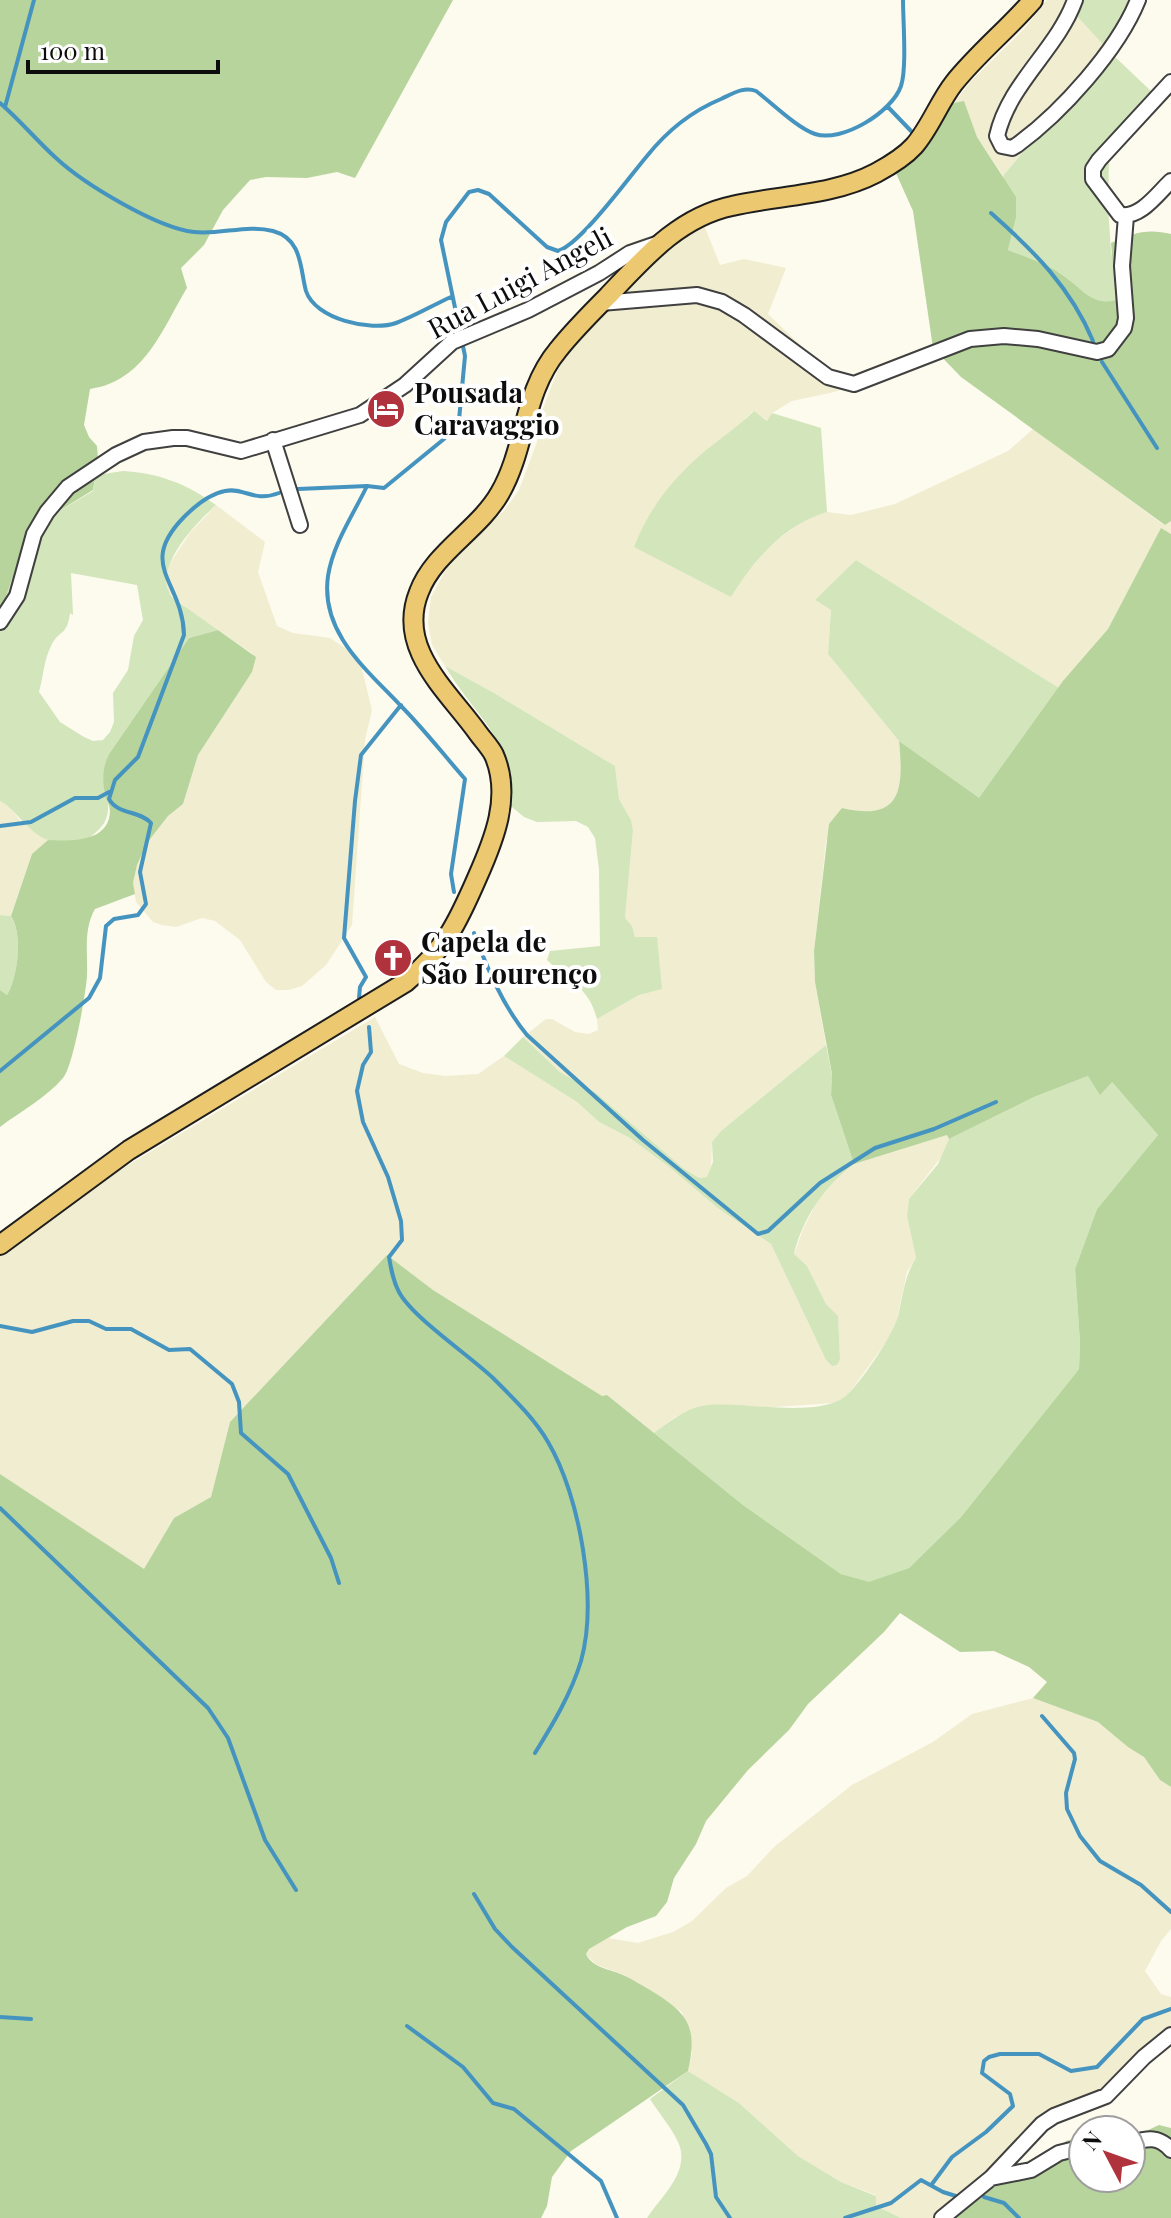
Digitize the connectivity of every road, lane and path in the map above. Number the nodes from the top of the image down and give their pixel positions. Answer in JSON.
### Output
{"nodes":[{"id":1,"x":1033,"y":0,"type":"edge"},
{"id":2,"x":1075,"y":0,"type":"edge"},
{"id":3,"x":1138,"y":0,"type":"edge"},
{"id":4,"x":1171,"y":82,"type":"edge"},
{"id":5,"x":1171,"y":181,"type":"edge"},
{"id":6,"x":1126,"y":216,"type":"junction"},
{"id":7,"x":660,"y":242,"type":"junction"},
{"id":8,"x":601,"y":303,"type":"junction"},
{"id":9,"x":273,"y":440,"type":"junction"},
{"id":10,"x":300,"y":525,"type":"dead end"},
{"id":11,"x":0,"y":622,"type":"edge"},
{"id":12,"x":0,"y":1245,"type":"edge"},
{"id":13,"x":1171,"y":2035,"type":"edge"},
{"id":14,"x":1147,"y":2139,"type":"edge"},
{"id":15,"x":1171,"y":2150,"type":"edge"},
{"id":16,"x":1067,"y":2151,"type":"edge"},
{"id":17,"x":991,"y":2178,"type":"junction"},
{"id":18,"x":942,"y":2218,"type":"edge"}],
"edges":[{"from":1,"to":7,"type":"main road"},
{"from":2,"to":3,"type":"street"},
{"from":4,"to":6,"type":"street"},
{"from":5,"to":6,"type":"street"},
{"from":6,"to":8,"type":"street"},
{"from":7,"to":8,"type":"main road"},
{"from":7,"to":9,"type":"street","name":"Rua Luigi Angeli"},
{"from":8,"to":12,"type":"main road"},
{"from":9,"to":10,"type":"street"},
{"from":9,"to":11,"type":"street","name":"Rua Luigi Angeli"},
{"from":13,"to":17,"type":"street"},
{"from":14,"to":15,"type":"street"},
{"from":16,"to":17,"type":"street"},
{"from":17,"to":18,"type":"street"}]}
